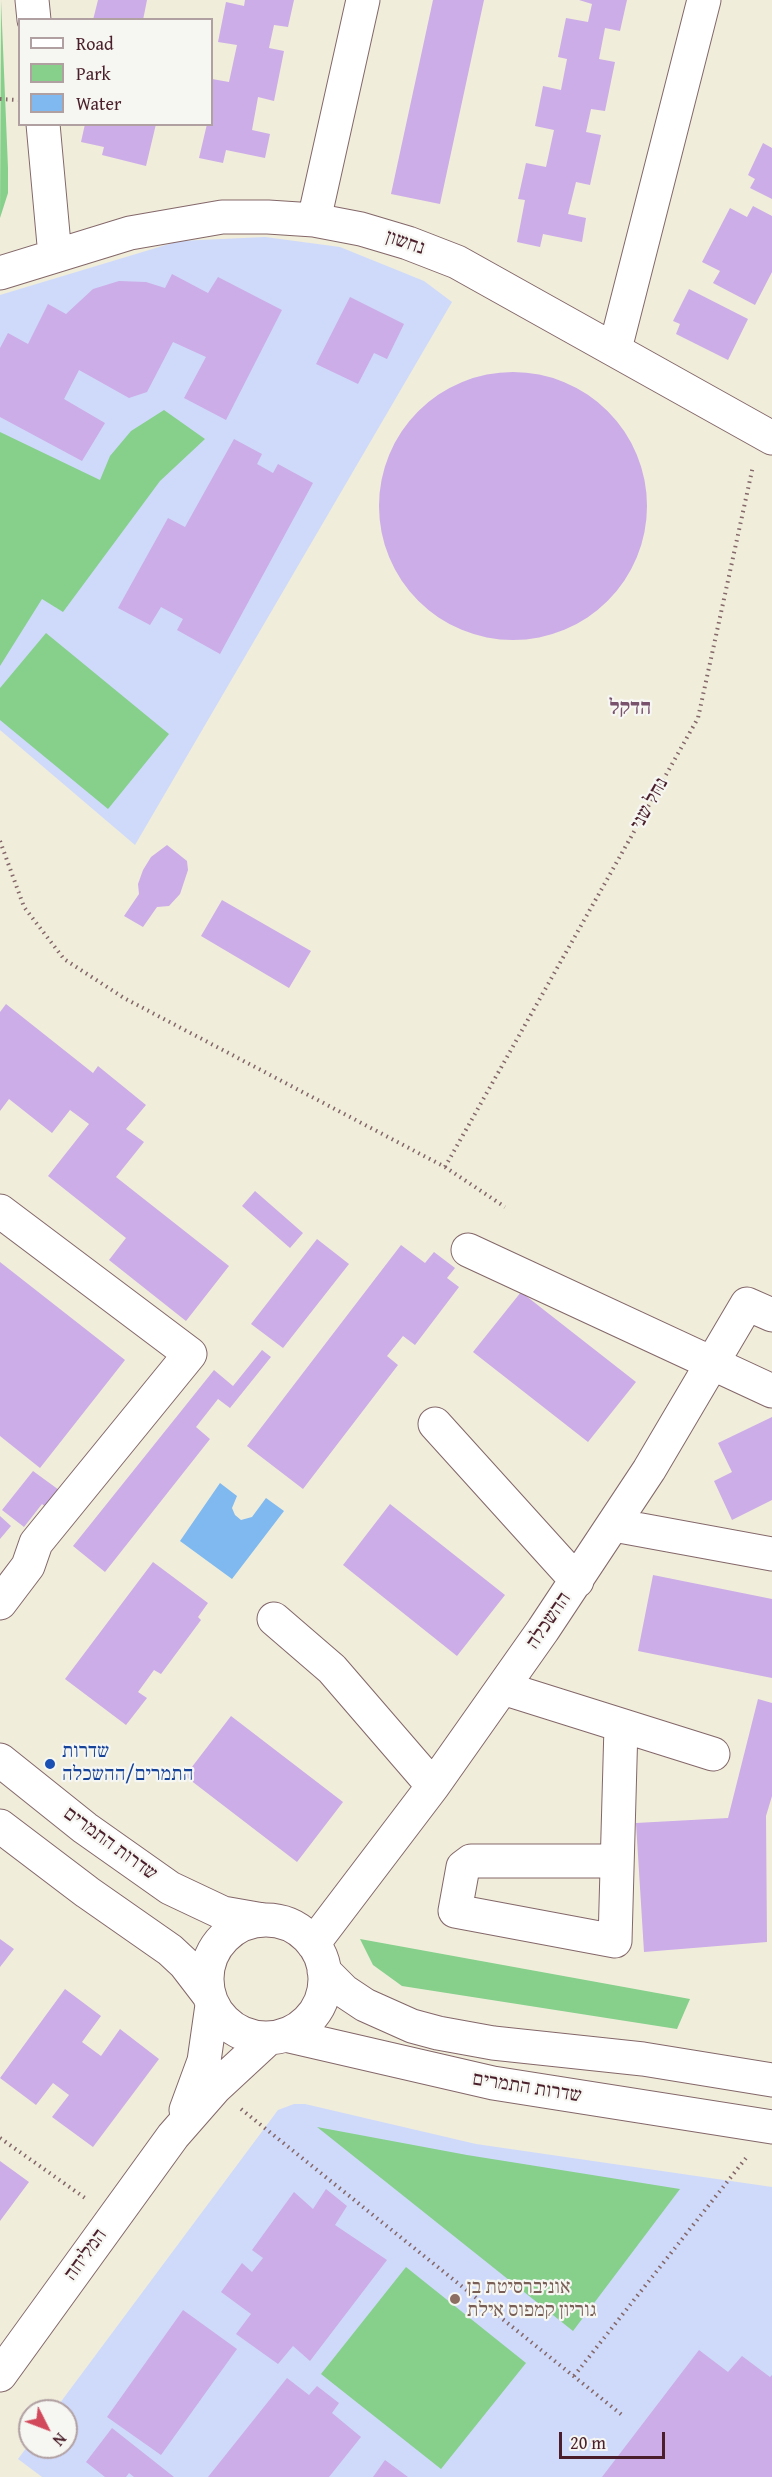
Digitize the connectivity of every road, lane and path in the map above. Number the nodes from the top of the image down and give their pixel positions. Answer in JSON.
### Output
{"nodes":[{"id":1,"x":32,"y":0,"type":"edge"},
{"id":2,"x":363,"y":0,"type":"edge"},
{"id":3,"x":704,"y":0,"type":"edge"},
{"id":4,"x":34,"y":18,"type":"edge"},
{"id":5,"x":0,"y":99,"type":"edge"},
{"id":6,"x":18,"y":100,"type":"edge"},
{"id":7,"x":43,"y":126,"type":"edge"},
{"id":8,"x":314,"y":220,"type":"junction"},
{"id":9,"x":54,"y":256,"type":"junction"},
{"id":10,"x":0,"y":273,"type":"edge"},
{"id":11,"x":615,"y":349,"type":"junction"},
{"id":12,"x":768,"y":426,"type":"edge"},
{"id":13,"x":0,"y":841,"type":"edge"},
{"id":14,"x":445,"y":1167,"type":"junction"},
{"id":15,"x":505,"y":1208,"type":"dead end"},
{"id":16,"x":0,"y":1210,"type":"edge"},
{"id":17,"x":468,"y":1250,"type":"dead end"},
{"id":18,"x":772,"y":1315,"type":"edge"},
{"id":19,"x":712,"y":1365,"type":"junction"},
{"id":20,"x":772,"y":1391,"type":"edge"},
{"id":21,"x":435,"y":1424,"type":"dead end"},
{"id":22,"x":614,"y":1525,"type":"junction"},
{"id":23,"x":772,"y":1554,"type":"edge"},
{"id":24,"x":577,"y":1581,"type":"junction"},
{"id":25,"x":0,"y":1603,"type":"edge"},
{"id":26,"x":274,"y":1619,"type":"dead end"},
{"id":27,"x":503,"y":1688,"type":"junction"},
{"id":28,"x":621,"y":1726,"type":"junction"},
{"id":29,"x":713,"y":1754,"type":"dead end"},
{"id":30,"x":0,"y":1760,"type":"edge"},
{"id":31,"x":433,"y":1786,"type":"junction"},
{"id":32,"x":0,"y":1826,"type":"edge"},
{"id":33,"x":617,"y":1861,"type":"junction"},
{"id":34,"x":263,"y":1920,"type":"junction"},
{"id":35,"x":319,"y":1958,"type":"junction"},
{"id":36,"x":210,"y":1999,"type":"junction"},
{"id":37,"x":277,"y":2037,"type":"junction"},
{"id":38,"x":769,"y":2070,"type":"edge"},
{"id":39,"x":215,"y":2088,"type":"junction"},
{"id":40,"x":771,"y":2127,"type":"edge"},
{"id":41,"x":173,"y":2136,"type":"junction"},
{"id":42,"x":0,"y":2138,"type":"edge"},
{"id":43,"x":114,"y":2218,"type":"junction"},
{"id":44,"x":0,"y":2375,"type":"edge"},
{"id":45,"x":574,"y":2376,"type":"junction"},
{"id":46,"x":622,"y":2415,"type":"dead end"}],
"edges":[{"from":1,"to":4,"type":"street"},
{"from":2,"to":8,"type":"street"},
{"from":3,"to":11,"type":"street"},
{"from":5,"to":6,"type":"path"},
{"from":7,"to":9,"type":"street"},
{"from":8,"to":9,"type":"street","name":"נחשון"},
{"from":8,"to":11,"type":"street","name":"נחשון"},
{"from":9,"to":10,"type":"street","name":"נחשון"},
{"from":11,"to":12,"type":"street","name":"נחשון"},
{"from":12,"to":14,"type":"path","name":"נחל שני"},
{"from":13,"to":14,"type":"path"},
{"from":14,"to":15,"type":"path"},
{"from":16,"to":25,"type":"street"},
{"from":17,"to":19,"type":"street"},
{"from":18,"to":19,"type":"street","name":"ההשכלה"},
{"from":19,"to":20,"type":"street"},
{"from":19,"to":22,"type":"street","name":"ההשכלה"},
{"from":21,"to":24,"type":"street"},
{"from":22,"to":23,"type":"street"},
{"from":22,"to":24,"type":"street","name":"ההשכלה"},
{"from":24,"to":27,"type":"street","name":"ההשכלה"},
{"from":26,"to":31,"type":"street"},
{"from":27,"to":28,"type":"street"},
{"from":27,"to":31,"type":"street","name":"ההשכלה"},
{"from":28,"to":29,"type":"street"},
{"from":28,"to":33,"type":"street"},
{"from":30,"to":34,"type":"street","name":"שדרות התמרים"},
{"from":31,"to":35,"type":"street","name":"ההשכלה"},
{"from":32,"to":36,"type":"street"},
{"from":33,"to":33,"type":"street"},
{"from":34,"to":35,"type":"street"},
{"from":34,"to":36,"type":"street"},
{"from":35,"to":37,"type":"street"},
{"from":35,"to":38,"type":"street","name":"שדרות התמרים"},
{"from":36,"to":37,"type":"street"},
{"from":36,"to":41,"type":"street","name":"המליחה"},
{"from":37,"to":39,"type":"street","name":"המליחה"},
{"from":37,"to":40,"type":"street","name":"שדרות התמרים"},
{"from":39,"to":41,"type":"street","name":"המליחה"},
{"from":39,"to":45,"type":"path"},
{"from":40,"to":45,"type":"path"},
{"from":41,"to":43,"type":"street","name":"המליחה"},
{"from":42,"to":43,"type":"path"},
{"from":43,"to":44,"type":"street","name":"המליחה"},
{"from":45,"to":46,"type":"path"}]}
